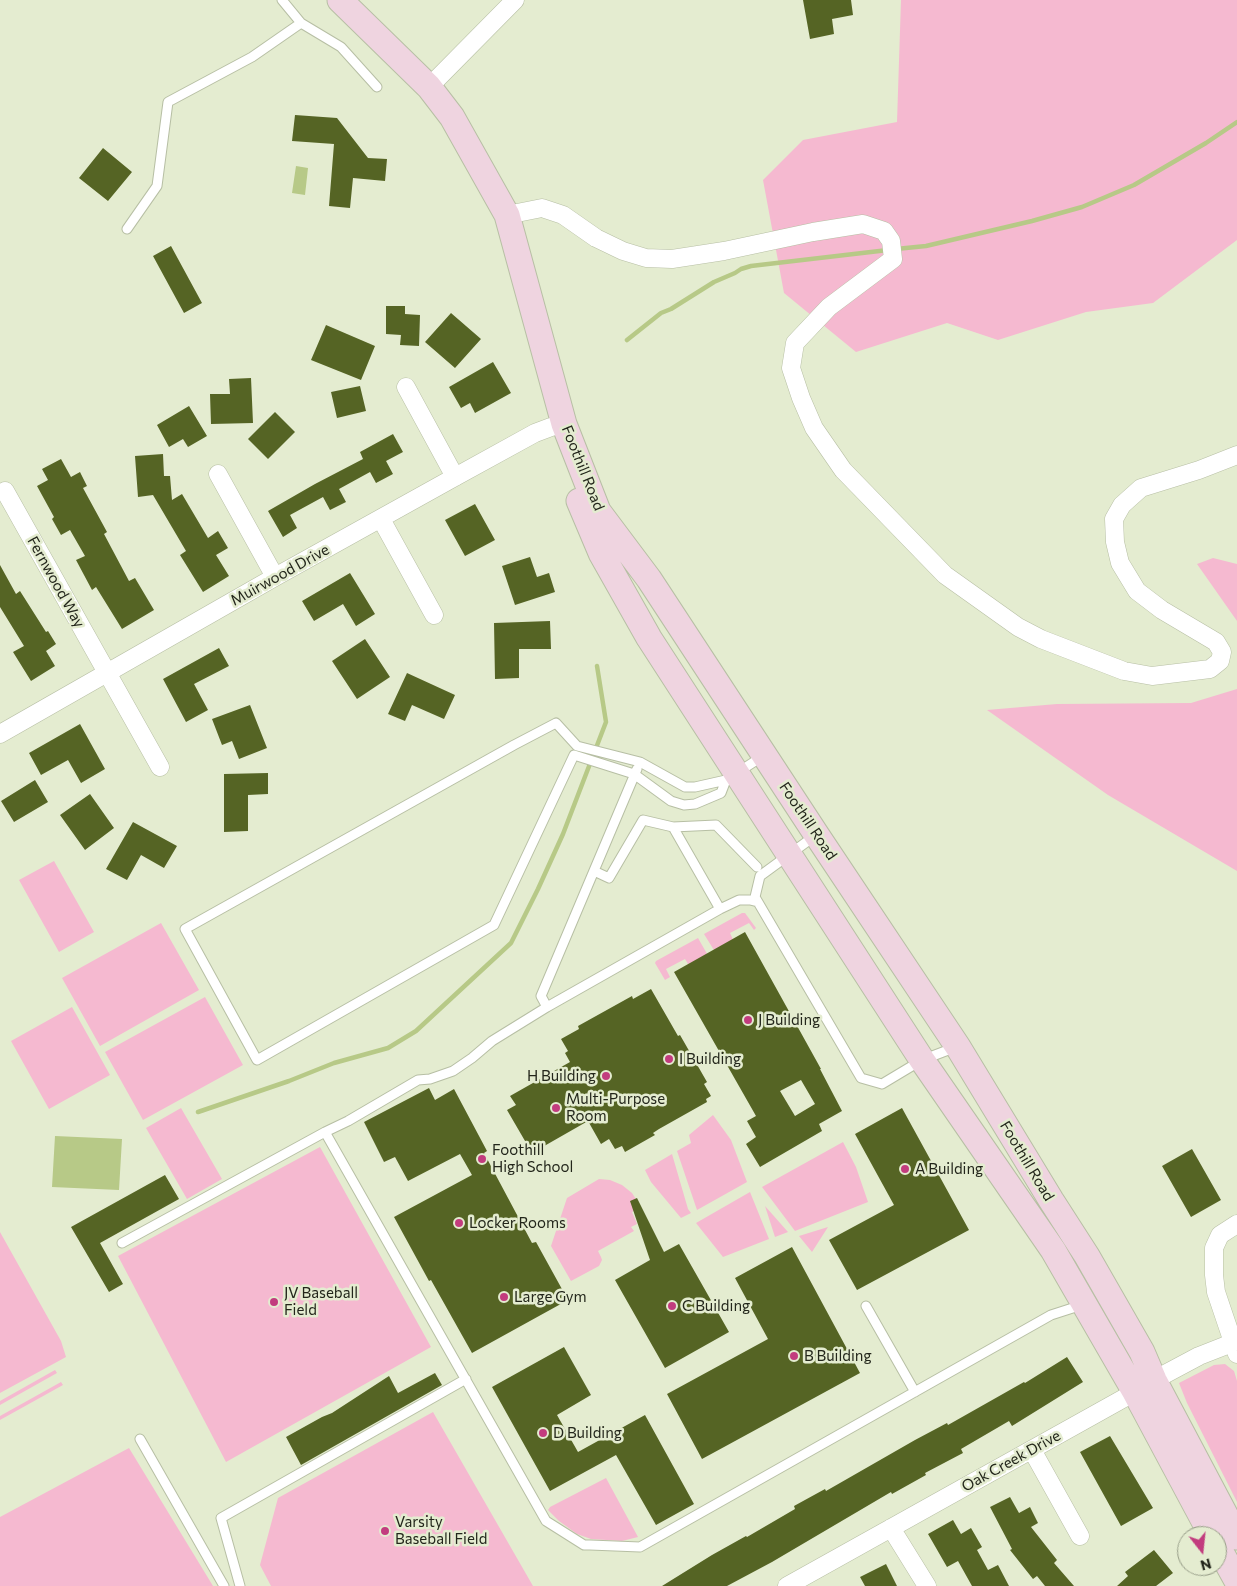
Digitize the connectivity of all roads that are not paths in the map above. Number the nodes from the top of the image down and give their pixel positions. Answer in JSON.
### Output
{"nodes":[{"id":1,"x":282,"y":0,"type":"edge"},
{"id":2,"x":340,"y":0,"type":"edge"},
{"id":3,"x":516,"y":0,"type":"edge"},
{"id":4,"x":302,"y":23,"type":"junction"},
{"id":5,"x":377,"y":86,"type":"dead end"},
{"id":6,"x":429,"y":86,"type":"junction"},
{"id":7,"x":507,"y":215,"type":"junction"},
{"id":8,"x":127,"y":229,"type":"dead end"},
{"id":9,"x":406,"y":387,"type":"dead end"},
{"id":10,"x":558,"y":425,"type":"junction"},
{"id":11,"x":1237,"y":455,"type":"edge"},
{"id":12,"x":218,"y":474,"type":"dead end"},
{"id":13,"x":455,"y":477,"type":"junction"},
{"id":14,"x":5,"y":490,"type":"dead end"},
{"id":15,"x":380,"y":519,"type":"junction"},
{"id":16,"x":275,"y":577,"type":"junction"},
{"id":17,"x":434,"y":615,"type":"dead end"},
{"id":18,"x":106,"y":674,"type":"junction"},
{"id":19,"x":0,"y":734,"type":"edge"},
{"id":20,"x":764,"y":756,"type":"junction"},
{"id":21,"x":640,"y":762,"type":"junction"},
{"id":22,"x":160,"y":767,"type":"dead end"},
{"id":23,"x":634,"y":774,"type":"junction"},
{"id":24,"x":732,"y":776,"type":"junction"},
{"id":25,"x":673,"y":828,"type":"junction"},
{"id":26,"x":816,"y":834,"type":"junction"},
{"id":27,"x":789,"y":855,"type":"junction"},
{"id":28,"x":756,"y":867,"type":"dead end"},
{"id":29,"x":594,"y":871,"type":"junction"},
{"id":30,"x":758,"y":902,"type":"junction"},
{"id":31,"x":720,"y":909,"type":"junction"},
{"id":32,"x":547,"y":1007,"type":"junction"},
{"id":33,"x":958,"y":1046,"type":"junction"},
{"id":34,"x":922,"y":1060,"type":"junction"},
{"id":35,"x":325,"y":1132,"type":"junction"},
{"id":36,"x":1237,"y":1224,"type":"edge"},
{"id":37,"x":122,"y":1243,"type":"dead end"},
{"id":38,"x":1085,"y":1304,"type":"junction"},
{"id":39,"x":866,"y":1306,"type":"dead end"},
{"id":40,"x":1235,"y":1346,"type":"edge"},
{"id":41,"x":466,"y":1379,"type":"junction"},
{"id":42,"x":1144,"y":1386,"type":"junction"},
{"id":43,"x":915,"y":1392,"type":"junction"},
{"id":44,"x":140,"y":1440,"type":"dead end"},
{"id":45,"x":1032,"y":1450,"type":"junction"},
{"id":46,"x":1207,"y":1526,"type":"edge"},
{"id":47,"x":890,"y":1528,"type":"junction"},
{"id":48,"x":1080,"y":1536,"type":"dead end"},
{"id":49,"x":1237,"y":1537,"type":"edge"},
{"id":50,"x":1227,"y":1563,"type":"edge"},
{"id":51,"x":1237,"y":1581,"type":"edge"},
{"id":52,"x":224,"y":1586,"type":"edge"},
{"id":53,"x":240,"y":1586,"type":"edge"},
{"id":54,"x":787,"y":1586,"type":"edge"},
{"id":55,"x":927,"y":1586,"type":"edge"}],
"edges":[{"from":1,"to":4,"type":"lane"},
{"from":2,"to":6,"type":"main road","name":"Foothill Road"},
{"from":3,"to":6,"type":"street"},
{"from":4,"to":5,"type":"lane"},
{"from":4,"to":8,"type":"lane"},
{"from":6,"to":7,"type":"main road","name":"Foothill Road"},
{"from":6,"to":10,"type":"main road","name":"Foothill Road"},
{"from":7,"to":10,"type":"main road","name":"Foothill Road"},
{"from":7,"to":11,"type":"street"},
{"from":9,"to":13,"type":"street"},
{"from":10,"to":13,"type":"street","name":"Muirwood Drive"},
{"from":10,"to":20,"type":"main road","name":"Foothill Road"},
{"from":10,"to":24,"type":"main road","name":"Foothill Road"},
{"from":12,"to":16,"type":"street"},
{"from":13,"to":15,"type":"street","name":"Muirwood Drive"},
{"from":14,"to":18,"type":"street","name":"Fernwood Way"},
{"from":15,"to":16,"type":"street","name":"Muirwood Drive"},
{"from":15,"to":17,"type":"street"},
{"from":16,"to":18,"type":"street","name":"Muirwood Drive"},
{"from":18,"to":19,"type":"street","name":"Muirwood Drive"},
{"from":18,"to":22,"type":"street","name":"Fernwood Way"},
{"from":20,"to":24,"type":"lane"},
{"from":20,"to":26,"type":"main road","name":"Foothill Road"},
{"from":21,"to":23,"type":"lane"},
{"from":21,"to":23,"type":"lane"},
{"from":21,"to":24,"type":"lane"},
{"from":23,"to":24,"type":"lane"},
{"from":23,"to":29,"type":"lane"},
{"from":24,"to":27,"type":"main road","name":"Foothill Road"},
{"from":25,"to":28,"type":"lane"},
{"from":25,"to":29,"type":"lane"},
{"from":25,"to":31,"type":"lane"},
{"from":26,"to":27,"type":"lane"},
{"from":26,"to":33,"type":"main road","name":"Foothill Road"},
{"from":27,"to":30,"type":"lane"},
{"from":27,"to":34,"type":"main road","name":"Foothill Road"},
{"from":29,"to":32,"type":"lane"},
{"from":30,"to":31,"type":"lane"},
{"from":30,"to":34,"type":"lane"},
{"from":31,"to":32,"type":"lane"},
{"from":32,"to":35,"type":"lane"},
{"from":33,"to":34,"type":"lane"},
{"from":33,"to":42,"type":"main road","name":"Foothill Road"},
{"from":34,"to":38,"type":"main road","name":"Foothill Road"},
{"from":35,"to":37,"type":"lane"},
{"from":35,"to":41,"type":"lane"},
{"from":36,"to":40,"type":"street"},
{"from":38,"to":42,"type":"main road","name":"Foothill Road"},
{"from":38,"to":43,"type":"lane"},
{"from":39,"to":43,"type":"lane"},
{"from":40,"to":42,"type":"street","name":"Oak Creek Drive"},
{"from":41,"to":43,"type":"lane"},
{"from":41,"to":53,"type":"lane"},
{"from":42,"to":45,"type":"street","name":"Oak Creek Drive"},
{"from":42,"to":46,"type":"main road","name":"Foothill Road"},
{"from":42,"to":49,"type":"main road","name":"Foothill Road"},
{"from":44,"to":52,"type":"lane"},
{"from":45,"to":47,"type":"street","name":"Oak Creek Drive"},
{"from":45,"to":48,"type":"street"},
{"from":47,"to":54,"type":"street","name":"Oak Creek Drive"},
{"from":47,"to":55,"type":"street"},
{"from":50,"to":51,"type":"main road"}]}
